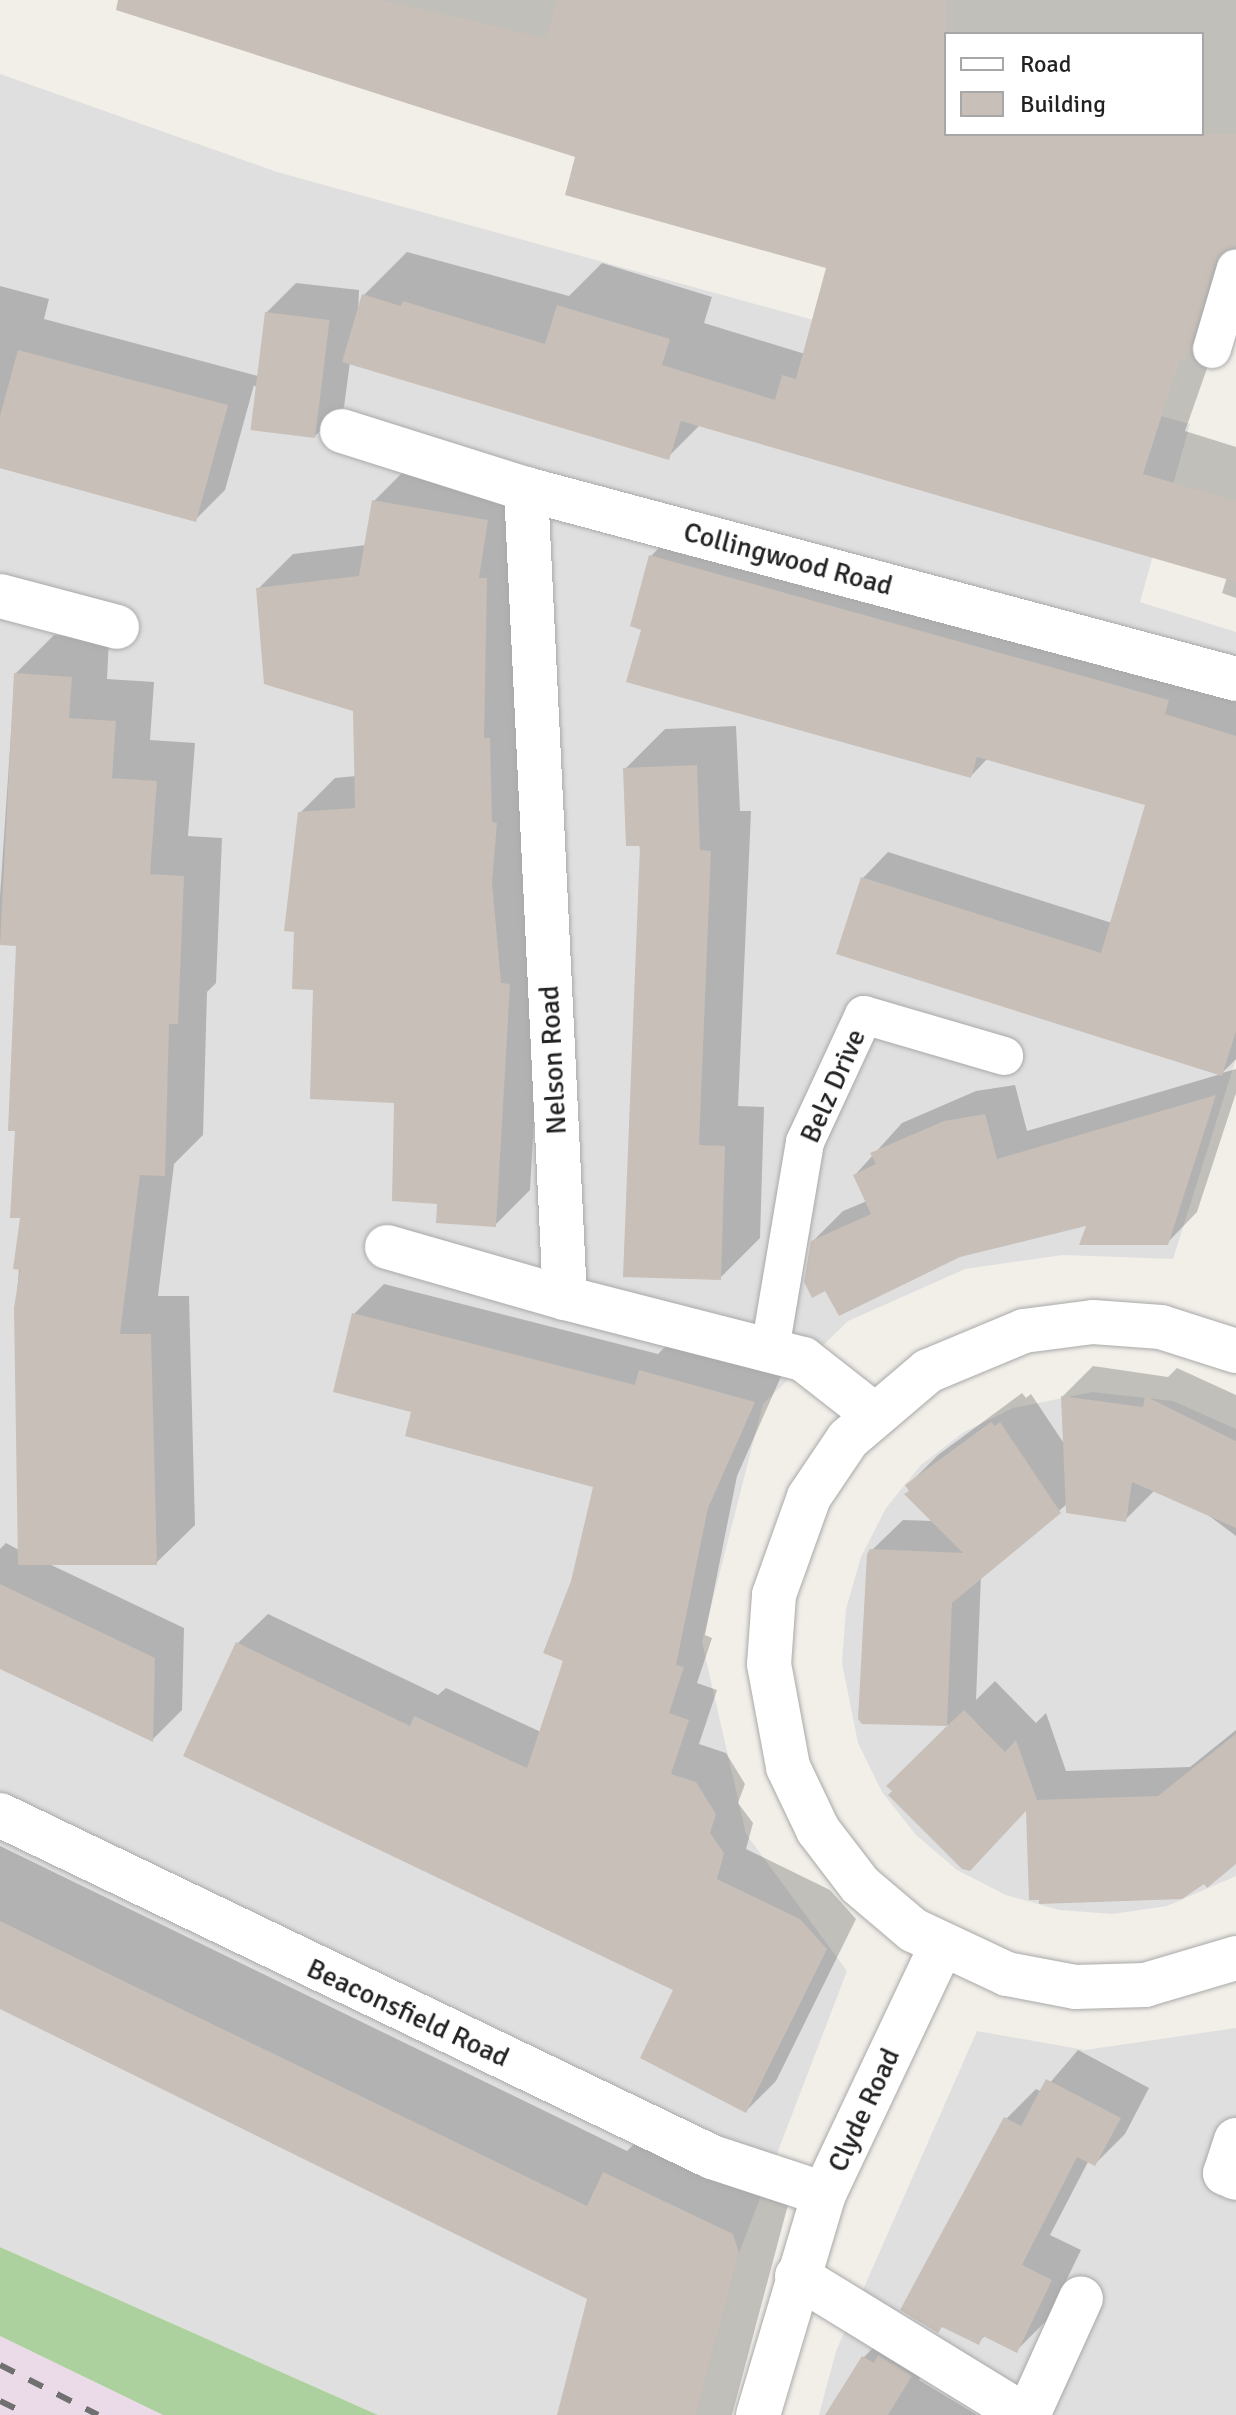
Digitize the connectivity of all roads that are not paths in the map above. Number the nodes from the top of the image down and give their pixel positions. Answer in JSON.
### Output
{"nodes":[{"id":1,"x":1236,"y":268,"type":"edge"},
{"id":2,"x":1212,"y":349,"type":"dead end"},
{"id":3,"x":342,"y":431,"type":"dead end"},
{"id":4,"x":526,"y":489,"type":"junction"},
{"id":5,"x":0,"y":596,"type":"edge"},
{"id":6,"x":117,"y":627,"type":"dead end"},
{"id":7,"x":1236,"y":679,"type":"edge"},
{"id":8,"x":1004,"y":1056,"type":"dead end"},
{"id":9,"x":387,"y":1247,"type":"dead end"},
{"id":10,"x":565,"y":1298,"type":"junction"},
{"id":11,"x":1234,"y":1341,"type":"edge"},
{"id":12,"x":770,"y":1349,"type":"junction"},
{"id":13,"x":872,"y":1413,"type":"junction"},
{"id":14,"x":0,"y":1815,"type":"edge"},
{"id":15,"x":941,"y":1947,"type":"junction"},
{"id":16,"x":1236,"y":1958,"type":"edge"},
{"id":17,"x":1236,"y":2140,"type":"edge"},
{"id":18,"x":1236,"y":2178,"type":"edge"},
{"id":19,"x":824,"y":2194,"type":"junction"},
{"id":20,"x":797,"y":2276,"type":"junction"},
{"id":21,"x":1081,"y":2298,"type":"dead end"},
{"id":22,"x":758,"y":2415,"type":"edge"},
{"id":23,"x":1026,"y":2415,"type":"edge"}],
"edges":[{"from":1,"to":2,"type":"lane"},
{"from":3,"to":4,"type":"street","name":"Collingwood Road"},
{"from":4,"to":7,"type":"street","name":"Collingwood Road"},
{"from":4,"to":10,"type":"street","name":"Nelson Road"},
{"from":5,"to":6,"type":"street"},
{"from":8,"to":12,"type":"lane","name":"Belz Drive"},
{"from":9,"to":10,"type":"street"},
{"from":10,"to":12,"type":"street"},
{"from":11,"to":13,"type":"street"},
{"from":12,"to":13,"type":"street"},
{"from":13,"to":15,"type":"street"},
{"from":14,"to":19,"type":"street","name":"Beaconsfield Road"},
{"from":15,"to":16,"type":"street"},
{"from":15,"to":19,"type":"street","name":"Clyde Road"},
{"from":17,"to":18,"type":"street"},
{"from":19,"to":20,"type":"street","name":"Clyde Road"},
{"from":20,"to":22,"type":"street","name":"Clyde Road"},
{"from":20,"to":23,"type":"street"},
{"from":21,"to":23,"type":"street"}]}
